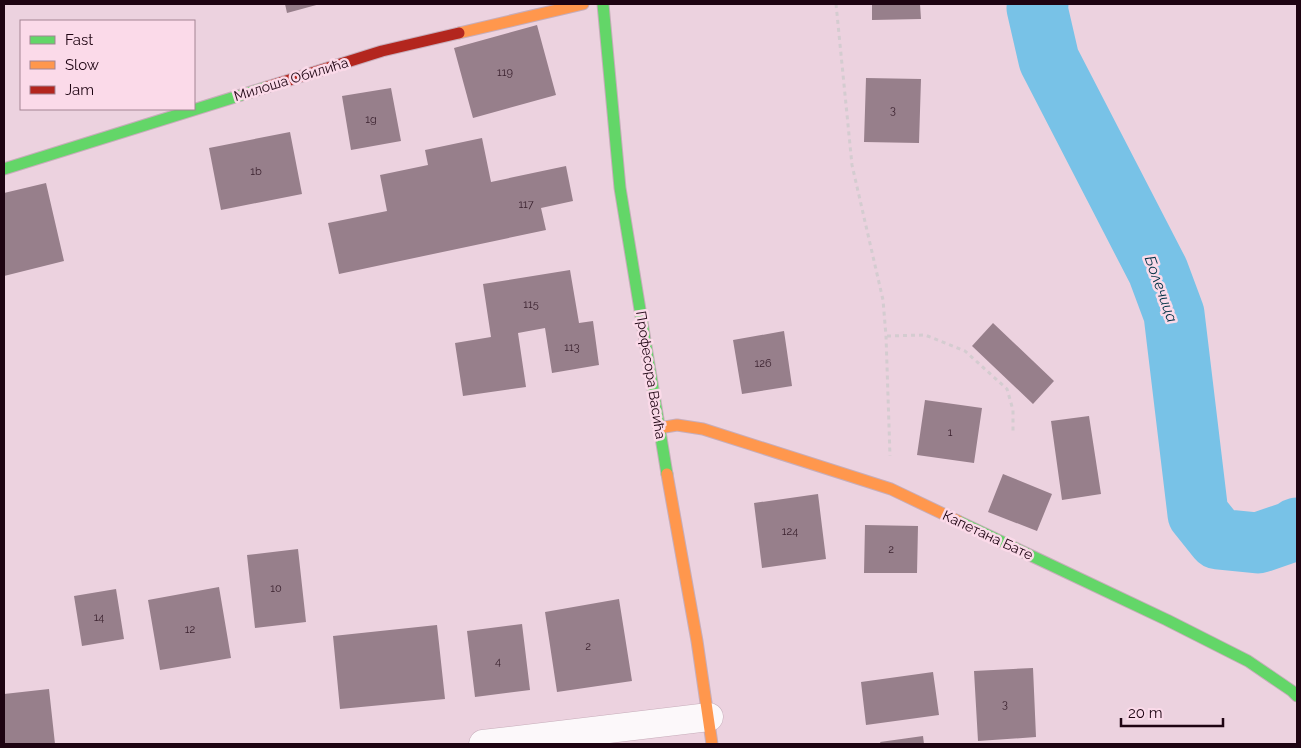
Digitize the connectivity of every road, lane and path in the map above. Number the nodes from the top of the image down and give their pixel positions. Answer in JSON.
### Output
{"nodes":[{"id":1,"x":583,"y":4,"type":"edge"},
{"id":2,"x":603,"y":4,"type":"edge"},
{"id":3,"x":836,"y":4,"type":"edge"},
{"id":4,"x":195,"y":109,"type":"edge"},
{"id":5,"x":193,"y":110,"type":"edge"},
{"id":6,"x":4,"y":169,"type":"edge"},
{"id":7,"x":886,"y":336,"type":"junction"},
{"id":8,"x":659,"y":428,"type":"junction"},
{"id":9,"x":1013,"y":434,"type":"dead end"},
{"id":10,"x":891,"y":490,"type":"junction"},
{"id":11,"x":1297,"y":696,"type":"edge"},
{"id":12,"x":709,"y":717,"type":"junction"},
{"id":13,"x":483,"y":744,"type":"edge"},
{"id":14,"x":712,"y":744,"type":"edge"}],
"edges":[{"from":1,"to":4,"type":"street","name":"Милоша Обилића"},
{"from":2,"to":8,"type":"street","name":"Професора Васића"},
{"from":3,"to":7,"type":"path"},
{"from":5,"to":6,"type":"street","name":"Милоша Обилића"},
{"from":7,"to":9,"type":"path"},
{"from":7,"to":10,"type":"path"},
{"from":8,"to":10,"type":"street","name":"Капетана Бате"},
{"from":8,"to":12,"type":"street","name":"Професора Васића"},
{"from":10,"to":11,"type":"street","name":"Капетана Бате"},
{"from":12,"to":13,"type":"street"},
{"from":12,"to":14,"type":"street","name":"Професора Васића"}]}
